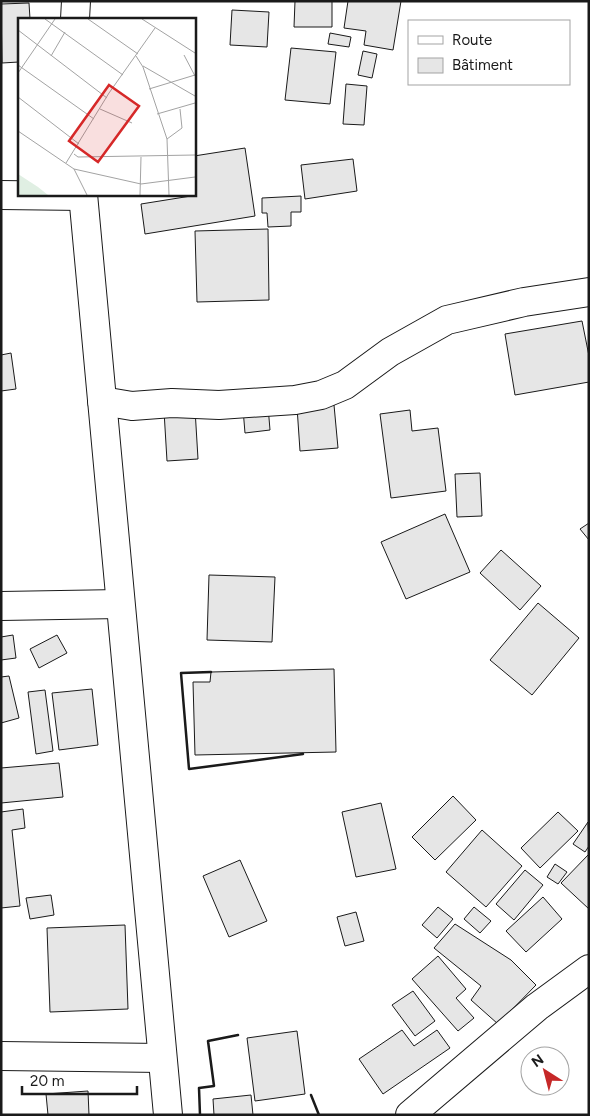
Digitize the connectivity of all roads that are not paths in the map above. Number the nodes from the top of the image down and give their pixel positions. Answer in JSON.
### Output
{"nodes":[{"id":1,"x":76,"y":1,"type":"edge"},
{"id":2,"x":76,"y":18,"type":"edge"},
{"id":3,"x":83,"y":195,"type":"edge"},
{"id":4,"x":1,"y":196,"type":"edge"},
{"id":5,"x":589,"y":292,"type":"edge"},
{"id":6,"x":102,"y":401,"type":"junction"},
{"id":7,"x":120,"y":604,"type":"junction"},
{"id":8,"x":1,"y":606,"type":"edge"},
{"id":9,"x":589,"y":969,"type":"edge"},
{"id":10,"x":1,"y":1056,"type":"edge"},
{"id":11,"x":162,"y":1058,"type":"junction"},
{"id":12,"x":168,"y":1115,"type":"edge"},
{"id":13,"x":410,"y":1115,"type":"edge"}],
"edges":[{"from":1,"to":2,"type":"street"},
{"from":3,"to":4,"type":"street"},
{"from":3,"to":6,"type":"street"},
{"from":5,"to":6,"type":"street"},
{"from":6,"to":7,"type":"street"},
{"from":7,"to":8,"type":"street"},
{"from":7,"to":11,"type":"street"},
{"from":9,"to":13,"type":"street"},
{"from":10,"to":11,"type":"street"},
{"from":11,"to":12,"type":"street"}]}
